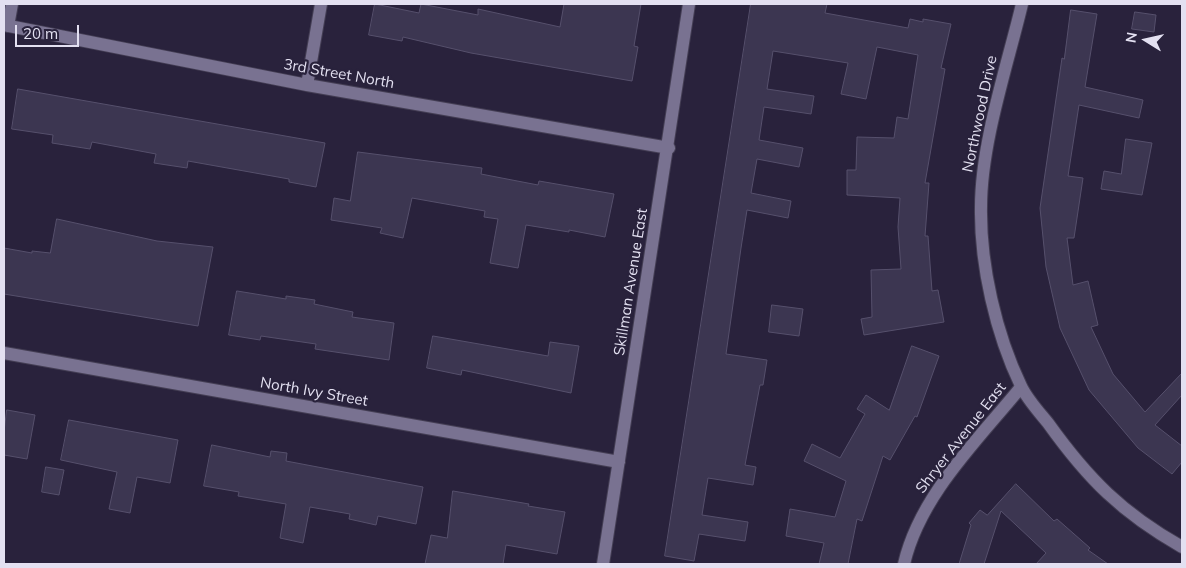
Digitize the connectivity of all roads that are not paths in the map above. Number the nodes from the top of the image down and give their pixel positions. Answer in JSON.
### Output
{"nodes":[{"id":1,"x":12,"y":4,"type":"edge"},
{"id":2,"x":321,"y":4,"type":"edge"},
{"id":3,"x":689,"y":4,"type":"edge"},
{"id":4,"x":1022,"y":4,"type":"edge"},
{"id":5,"x":6,"y":26,"type":"edge"},
{"id":6,"x":307,"y":85,"type":"junction"},
{"id":7,"x":669,"y":148,"type":"junction"},
{"id":8,"x":4,"y":353,"type":"edge"},
{"id":9,"x":1022,"y":387,"type":"junction"},
{"id":10,"x":619,"y":462,"type":"junction"},
{"id":11,"x":1182,"y":547,"type":"edge"},
{"id":12,"x":603,"y":564,"type":"edge"},
{"id":13,"x":904,"y":564,"type":"edge"}],
"edges":[{"from":1,"to":5,"type":"street"},
{"from":2,"to":6,"type":"street"},
{"from":3,"to":7,"type":"street","name":"Skillman Avenue East"},
{"from":4,"to":9,"type":"street","name":"Northwood Drive"},
{"from":5,"to":6,"type":"street","name":"3rd Street North"},
{"from":6,"to":7,"type":"street","name":"3rd Street North"},
{"from":7,"to":10,"type":"street","name":"Skillman Avenue East"},
{"from":8,"to":10,"type":"street","name":"North Ivy Street"},
{"from":9,"to":11,"type":"street","name":"Northwood Drive"},
{"from":9,"to":13,"type":"street","name":"Shryer Avenue East"},
{"from":10,"to":12,"type":"street","name":"Skillman Avenue East"}]}
